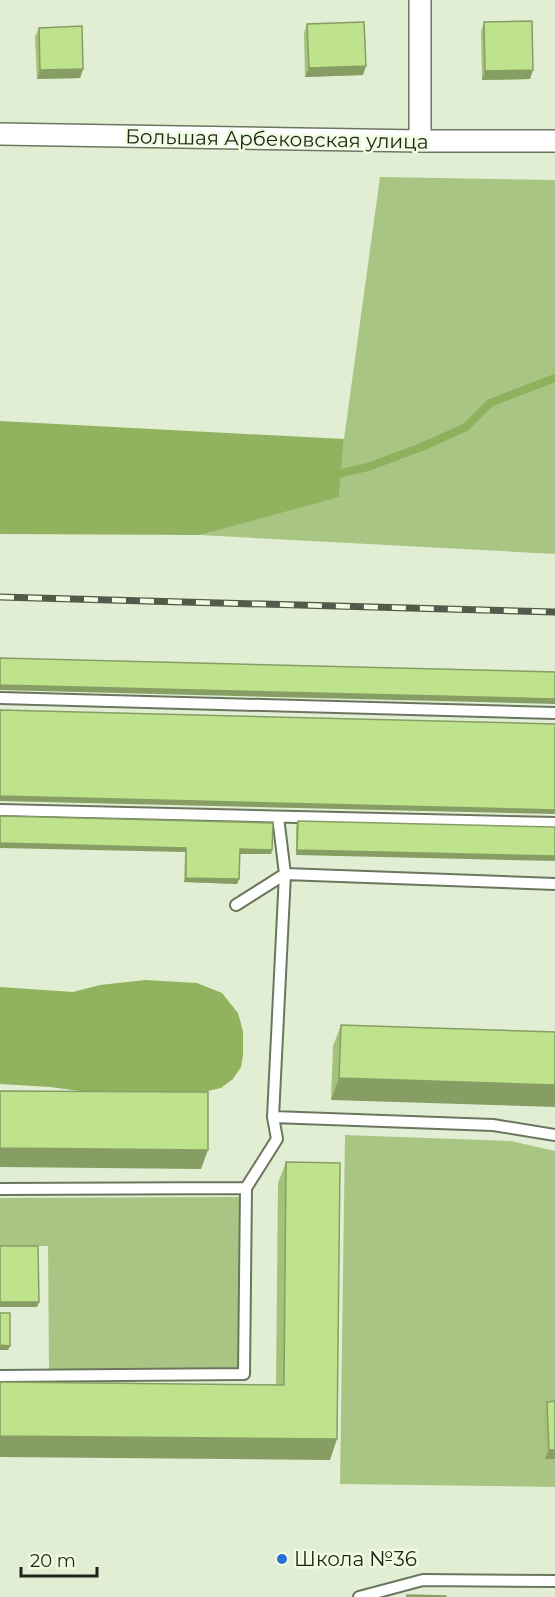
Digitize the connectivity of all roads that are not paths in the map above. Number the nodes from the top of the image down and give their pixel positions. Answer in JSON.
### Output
{"nodes":[{"id":1,"x":420,"y":0,"type":"edge"},
{"id":2,"x":0,"y":134,"type":"edge"},
{"id":3,"x":420,"y":141,"type":"junction"},
{"id":4,"x":555,"y":141,"type":"edge"},
{"id":5,"x":0,"y":698,"type":"edge"},
{"id":6,"x":555,"y":713,"type":"edge"},
{"id":7,"x":0,"y":810,"type":"edge"},
{"id":8,"x":278,"y":817,"type":"junction"},
{"id":9,"x":555,"y":823,"type":"edge"},
{"id":10,"x":285,"y":874,"type":"junction"},
{"id":11,"x":555,"y":884,"type":"edge"},
{"id":12,"x":237,"y":905,"type":"dead end"},
{"id":13,"x":273,"y":1117,"type":"junction"},
{"id":14,"x":555,"y":1135,"type":"edge"},
{"id":15,"x":246,"y":1188,"type":"junction"},
{"id":16,"x":0,"y":1189,"type":"edge"},
{"id":17,"x":0,"y":1377,"type":"edge"},
{"id":18,"x":555,"y":1581,"type":"edge"},
{"id":19,"x":359,"y":1597,"type":"edge"}],
"edges":[{"from":1,"to":3,"type":"street"},
{"from":2,"to":3,"type":"street","name":"Большая Арбековская улица"},
{"from":3,"to":4,"type":"street","name":"Большая Арбековская улица"},
{"from":5,"to":6,"type":"lane"},
{"from":7,"to":8,"type":"lane"},
{"from":8,"to":9,"type":"lane"},
{"from":8,"to":10,"type":"lane"},
{"from":10,"to":11,"type":"lane"},
{"from":10,"to":12,"type":"lane"},
{"from":10,"to":13,"type":"lane"},
{"from":13,"to":14,"type":"lane"},
{"from":13,"to":15,"type":"lane"},
{"from":15,"to":16,"type":"lane"},
{"from":15,"to":17,"type":"lane"},
{"from":18,"to":19,"type":"lane"}]}
